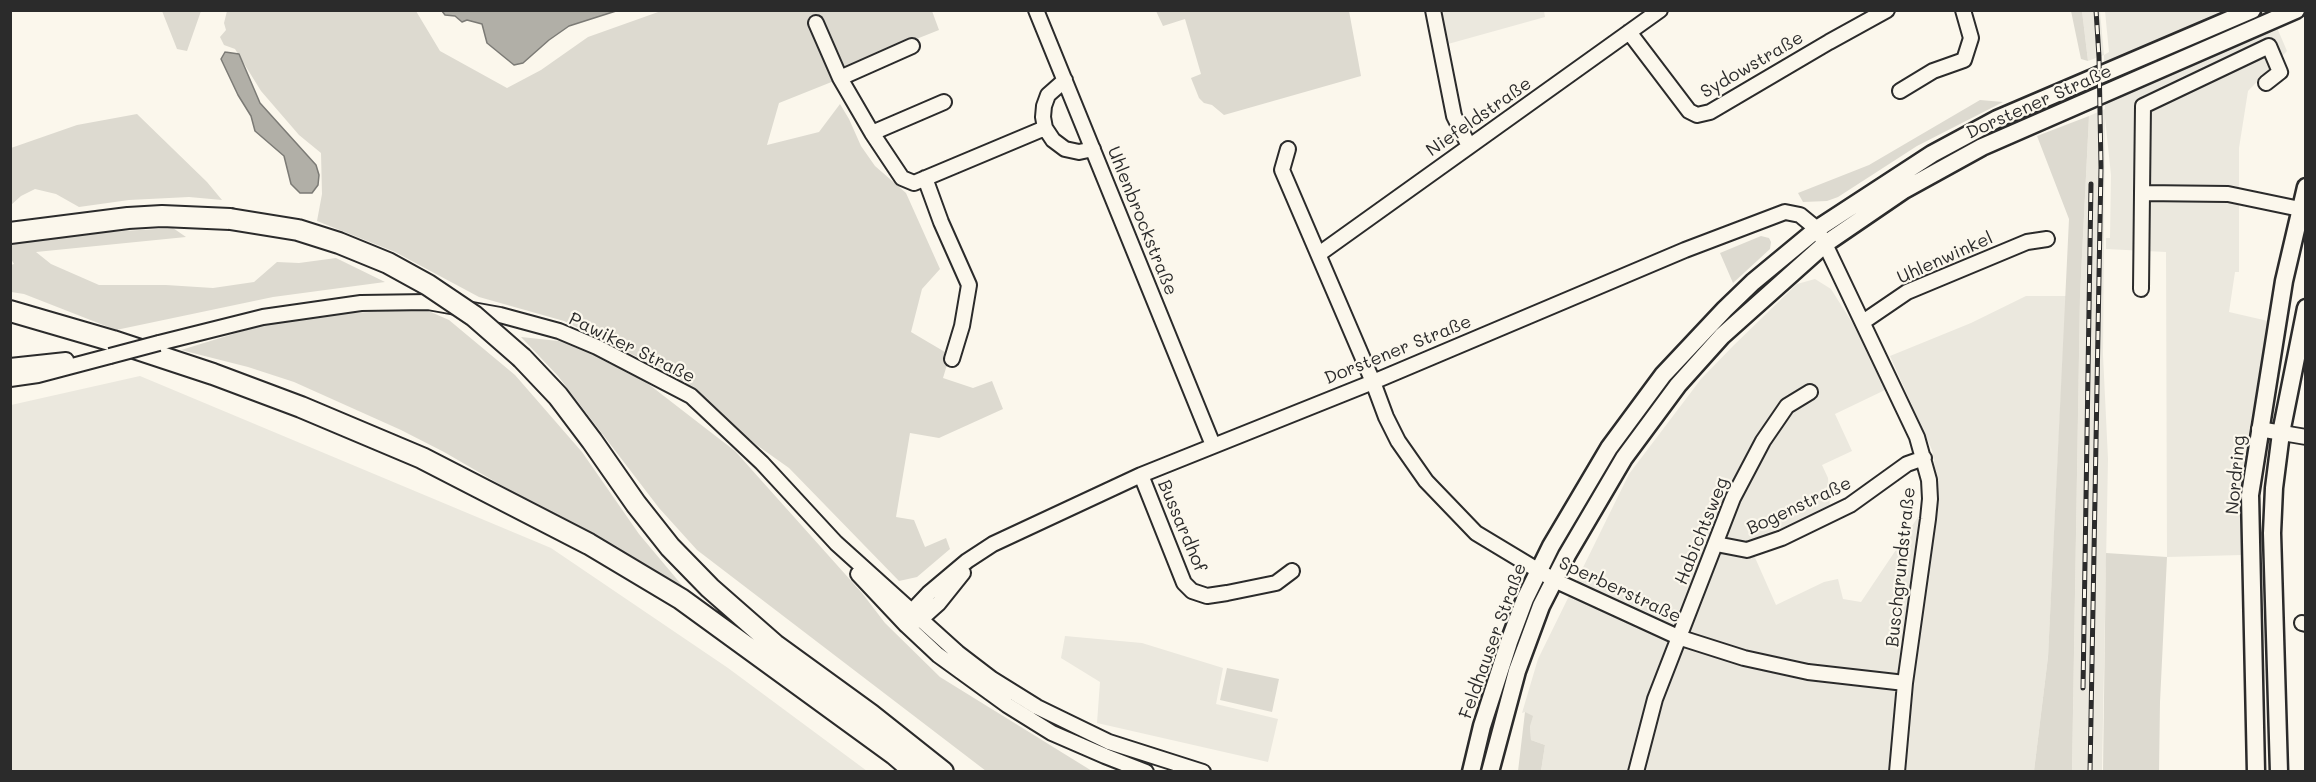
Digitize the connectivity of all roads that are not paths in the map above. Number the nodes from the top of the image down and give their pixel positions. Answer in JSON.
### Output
{"nodes":[{"id":1,"x":1036,"y":10,"type":"edge"},
{"id":2,"x":1433,"y":10,"type":"edge"},
{"id":3,"x":1660,"y":10,"type":"edge"},
{"id":4,"x":1887,"y":10,"type":"edge"},
{"id":5,"x":1963,"y":10,"type":"edge"},
{"id":6,"x":2252,"y":10,"type":"edge"},
{"id":7,"x":2296,"y":10,"type":"edge"},
{"id":8,"x":816,"y":23,"type":"dead end"},
{"id":9,"x":1629,"y":32,"type":"junction"},
{"id":10,"x":912,"y":46,"type":"dead end"},
{"id":11,"x":840,"y":78,"type":"junction"},
{"id":12,"x":1065,"y":81,"type":"junction"},
{"id":13,"x":2266,"y":83,"type":"dead end"},
{"id":14,"x":1900,"y":91,"type":"dead end"},
{"id":15,"x":944,"y":102,"type":"dead end"},
{"id":16,"x":1045,"y":128,"type":"junction"},
{"id":17,"x":872,"y":133,"type":"junction"},
{"id":18,"x":1470,"y":146,"type":"junction"},
{"id":19,"x":1093,"y":149,"type":"junction"},
{"id":20,"x":1288,"y":149,"type":"dead end"},
{"id":21,"x":926,"y":178,"type":"junction"},
{"id":22,"x":2306,"y":187,"type":"edge"},
{"id":23,"x":2142,"y":193,"type":"junction"},
{"id":24,"x":2300,"y":209,"type":"junction"},
{"id":25,"x":1817,"y":229,"type":"junction"},
{"id":26,"x":10,"y":233,"type":"edge"},
{"id":27,"x":2047,"y":238,"type":"dead end"},
{"id":28,"x":1825,"y":244,"type":"junction"},
{"id":29,"x":1319,"y":254,"type":"junction"},
{"id":30,"x":2141,"y":289,"type":"dead end"},
{"id":31,"x":2306,"y":308,"type":"edge"},
{"id":32,"x":10,"y":311,"type":"edge"},
{"id":33,"x":1863,"y":322,"type":"junction"},
{"id":34,"x":110,"y":356,"type":"junction"},
{"id":35,"x":952,"y":359,"type":"dead end"},
{"id":36,"x":10,"y":366,"type":"edge"},
{"id":37,"x":10,"y":379,"type":"edge"},
{"id":38,"x":1373,"y":382,"type":"junction"},
{"id":39,"x":1810,"y":392,"type":"dead end"},
{"id":40,"x":2259,"y":429,"type":"junction"},
{"id":41,"x":2281,"y":433,"type":"junction"},
{"id":42,"x":2306,"y":437,"type":"edge"},
{"id":43,"x":1213,"y":445,"type":"junction"},
{"id":44,"x":1924,"y":458,"type":"junction"},
{"id":45,"x":1141,"y":475,"type":"junction"},
{"id":46,"x":836,"y":543,"type":"junction"},
{"id":47,"x":1716,"y":544,"type":"junction"},
{"id":48,"x":1293,"y":571,"type":"dead end"},
{"id":49,"x":1538,"y":572,"type":"junction"},
{"id":50,"x":1554,"y":580,"type":"junction"},
{"id":51,"x":916,"y":616,"type":"junction"},
{"id":52,"x":906,"y":625,"type":"junction"},
{"id":53,"x":1678,"y":637,"type":"junction"},
{"id":54,"x":1905,"y":683,"type":"junction"},
{"id":55,"x":915,"y":771,"type":"edge"},
{"id":56,"x":943,"y":771,"type":"edge"},
{"id":57,"x":1146,"y":771,"type":"edge"},
{"id":58,"x":1203,"y":771,"type":"edge"},
{"id":59,"x":1471,"y":771,"type":"edge"},
{"id":60,"x":1490,"y":771,"type":"edge"},
{"id":61,"x":1636,"y":771,"type":"edge"},
{"id":62,"x":1897,"y":771,"type":"edge"},
{"id":63,"x":2256,"y":771,"type":"edge"},
{"id":64,"x":2279,"y":771,"type":"edge"}],
"edges":[{"from":1,"to":12,"type":"street","name":"Uhlenbrockstraße"},
{"from":2,"to":18,"type":"street"},
{"from":3,"to":9,"type":"street","name":"Niefeldstraße"},
{"from":4,"to":9,"type":"street","name":"Sydowstraße"},
{"from":5,"to":14,"type":"street"},
{"from":6,"to":25,"type":"main road","name":"Dorstener Straße"},
{"from":7,"to":28,"type":"main road","name":"Dorstener Straße"},
{"from":8,"to":11,"type":"street"},
{"from":9,"to":18,"type":"street","name":"Niefeldstraße"},
{"from":10,"to":11,"type":"street"},
{"from":11,"to":17,"type":"street"},
{"from":12,"to":16,"type":"street"},
{"from":12,"to":19,"type":"street","name":"Uhlenbrockstraße"},
{"from":13,"to":23,"type":"street"},
{"from":15,"to":17,"type":"street"},
{"from":16,"to":19,"type":"street"},
{"from":16,"to":21,"type":"street"},
{"from":17,"to":21,"type":"street"},
{"from":18,"to":29,"type":"street","name":"Niefeldstraße"},
{"from":19,"to":43,"type":"street","name":"Uhlenbrockstraße"},
{"from":20,"to":29,"type":"street"},
{"from":21,"to":35,"type":"street"},
{"from":22,"to":24,"type":"main road","name":"Nordring"},
{"from":23,"to":24,"type":"street"},
{"from":23,"to":30,"type":"street"},
{"from":24,"to":40,"type":"main road","name":"Nordring"},
{"from":25,"to":28,"type":"street","name":"Dorstener Straße"},
{"from":25,"to":38,"type":"street","name":"Dorstener Straße"},
{"from":25,"to":49,"type":"main road","name":"Feldhauser Straße"},
{"from":26,"to":56,"type":"highway","bridge":true},
{"from":27,"to":33,"type":"street","name":"Uhlenwinkel"},
{"from":28,"to":33,"type":"street","name":"Buschgrundstraße"},
{"from":28,"to":50,"type":"main road","name":"Feldhauser Straße"},
{"from":29,"to":38,"type":"street"},
{"from":31,"to":41,"type":"main road"},
{"from":32,"to":55,"type":"highway"},
{"from":33,"to":44,"type":"street","name":"Buschgrundstraße"},
{"from":34,"to":36,"type":"street","name":"Pawiker Straße"},
{"from":34,"to":37,"type":"street","name":"Pawiker Straße"},
{"from":34,"to":46,"type":"street","name":"Pawiker Straße","bridge":true},
{"from":38,"to":43,"type":"street","name":"Dorstener Straße"},
{"from":38,"to":49,"type":"street","name":"Sperberstraße"},
{"from":39,"to":47,"type":"street","name":"Habichtsweg"},
{"from":40,"to":41,"type":"street"},
{"from":40,"to":63,"type":"main road","name":"Nordring"},
{"from":41,"to":42,"type":"street"},
{"from":41,"to":64,"type":"main road"},
{"from":43,"to":45,"type":"street","name":"Dorstener Straße"},
{"from":44,"to":47,"type":"street","name":"Bogenstraße"},
{"from":44,"to":54,"type":"street","name":"Buschgrundstraße"},
{"from":45,"to":48,"type":"street","name":"Bussardhof"},
{"from":45,"to":51,"type":"street","name":"Dorstener Straße"},
{"from":46,"to":51,"type":"street","name":"Pawiker Straße"},
{"from":46,"to":52,"type":"street","name":"Pawiker Straße"},
{"from":47,"to":53,"type":"street","name":"Habichtsweg"},
{"from":49,"to":50,"type":"street","name":"Sperberstraße"},
{"from":49,"to":59,"type":"main road","name":"Feldhauser Straße"},
{"from":50,"to":53,"type":"street","name":"Sperberstraße"},
{"from":50,"to":60,"type":"main road","name":"Feldhauser Straße"},
{"from":51,"to":52,"type":"street","name":"Dorstener Straße"},
{"from":51,"to":58,"type":"street","name":"Pawiker Straße"},
{"from":52,"to":57,"type":"street","name":"Pawiker Straße"},
{"from":53,"to":54,"type":"street","name":"Sperberstraße"},
{"from":53,"to":61,"type":"street","name":"Habichtsweg"},
{"from":54,"to":62,"type":"street","name":"Buschgrundstraße"}]}
